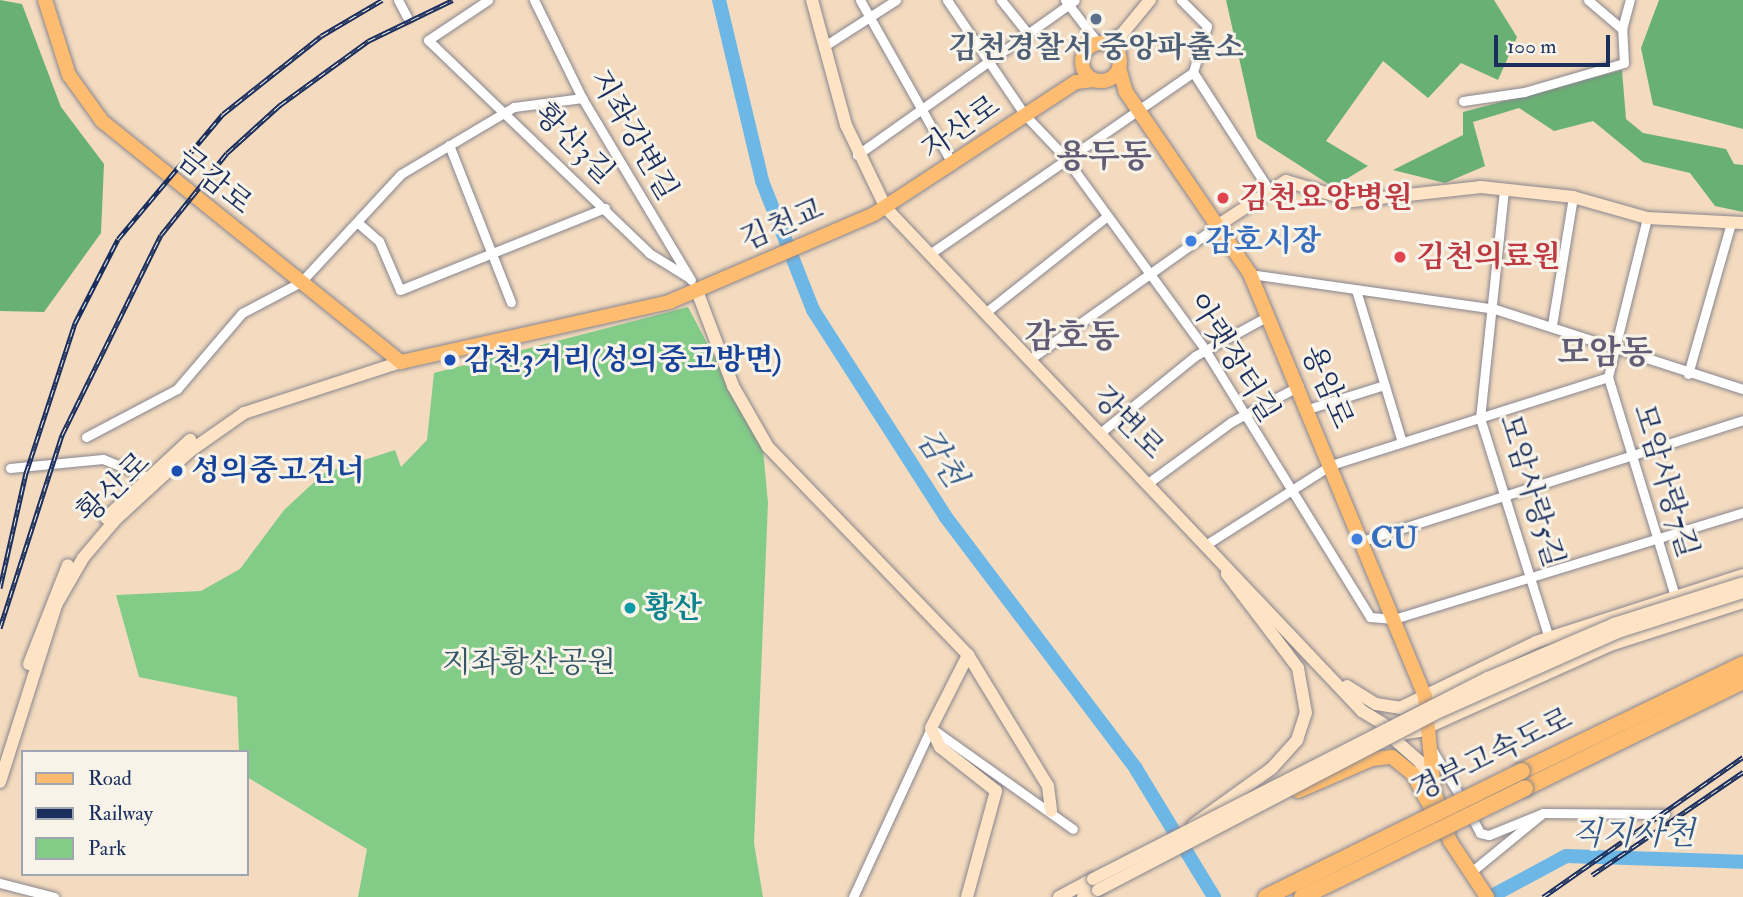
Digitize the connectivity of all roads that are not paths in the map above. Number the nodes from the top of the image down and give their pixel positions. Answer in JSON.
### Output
{"nodes":[{"id":1,"x":45,"y":0,"type":"edge"},
{"id":2,"x":398,"y":0,"type":"edge"},
{"id":3,"x":488,"y":0,"type":"edge"},
{"id":4,"x":534,"y":0,"type":"edge"},
{"id":5,"x":812,"y":0,"type":"edge"},
{"id":6,"x":860,"y":0,"type":"edge"},
{"id":7,"x":895,"y":0,"type":"edge"},
{"id":8,"x":947,"y":0,"type":"edge"},
{"id":9,"x":1001,"y":0,"type":"edge"},
{"id":10,"x":1150,"y":0,"type":"edge"},
{"id":11,"x":1181,"y":0,"type":"edge"},
{"id":12,"x":1588,"y":0,"type":"edge"},
{"id":13,"x":1630,"y":0,"type":"edge"},
{"id":14,"x":1069,"y":2,"type":"edge"},
{"id":15,"x":407,"y":18,"type":"dead end"},
{"id":16,"x":870,"y":21,"type":"junction"},
{"id":17,"x":1622,"y":29,"type":"junction"},
{"id":18,"x":1122,"y":34,"type":"junction"},
{"id":19,"x":1029,"y":35,"type":"junction"},
{"id":20,"x":1094,"y":43,"type":"junction"},
{"id":21,"x":823,"y":47,"type":"junction"},
{"id":22,"x":993,"y":61,"type":"junction"},
{"id":23,"x":1119,"y":62,"type":"junction"},
{"id":24,"x":1082,"y":66,"type":"junction"},
{"id":25,"x":1193,"y":72,"type":"junction"},
{"id":26,"x":1100,"y":80,"type":"junction"},
{"id":27,"x":1076,"y":82,"type":"junction"},
{"id":28,"x":1126,"y":92,"type":"junction"},
{"id":29,"x":582,"y":98,"type":"junction"},
{"id":30,"x":1463,"y":101,"type":"dead end"},
{"id":31,"x":1136,"y":107,"type":"junction"},
{"id":32,"x":507,"y":111,"type":"junction"},
{"id":33,"x":922,"y":112,"type":"junction"},
{"id":34,"x":1025,"y":115,"type":"junction"},
{"id":35,"x":449,"y":145,"type":"junction"},
{"id":36,"x":857,"y":155,"type":"junction"},
{"id":37,"x":1065,"y":157,"type":"junction"},
{"id":38,"x":953,"y":165,"type":"junction"},
{"id":39,"x":1269,"y":190,"type":"junction"},
{"id":40,"x":1504,"y":190,"type":"junction"},
{"id":41,"x":1573,"y":197,"type":"junction"},
{"id":42,"x":605,"y":208,"type":"junction"},
{"id":43,"x":880,"y":211,"type":"junction"},
{"id":44,"x":1106,"y":217,"type":"junction"},
{"id":45,"x":1647,"y":218,"type":"junction"},
{"id":46,"x":357,"y":222,"type":"junction"},
{"id":47,"x":1737,"y":223,"type":"edge"},
{"id":48,"x":1220,"y":224,"type":"junction"},
{"id":49,"x":931,"y":253,"type":"junction"},
{"id":50,"x":493,"y":256,"type":"junction"},
{"id":51,"x":1147,"y":272,"type":"junction"},
{"id":52,"x":1250,"y":274,"type":"junction"},
{"id":53,"x":688,"y":277,"type":"junction"},
{"id":54,"x":301,"y":282,"type":"junction"},
{"id":55,"x":704,"y":288,"type":"junction"},
{"id":56,"x":1356,"y":290,"type":"junction"},
{"id":57,"x":511,"y":302,"type":"dead end"},
{"id":58,"x":1495,"y":309,"type":"junction"},
{"id":59,"x":985,"y":313,"type":"junction"},
{"id":60,"x":1269,"y":316,"type":"junction"},
{"id":61,"x":1552,"y":325,"type":"junction"},
{"id":62,"x":1205,"y":351,"type":"junction"},
{"id":63,"x":1613,"y":351,"type":"junction"},
{"id":64,"x":1030,"y":359,"type":"junction"},
{"id":65,"x":401,"y":362,"type":"junction"},
{"id":66,"x":1688,"y":374,"type":"junction"},
{"id":67,"x":1608,"y":377,"type":"junction"},
{"id":68,"x":1384,"y":385,"type":"junction"},
{"id":69,"x":1299,"y":386,"type":"junction"},
{"id":70,"x":1743,"y":389,"type":"edge"},
{"id":71,"x":1308,"y":409,"type":"junction"},
{"id":72,"x":1241,"y":417,"type":"junction"},
{"id":73,"x":1480,"y":418,"type":"junction"},
{"id":74,"x":1743,"y":420,"type":"edge"},
{"id":75,"x":1100,"y":433,"type":"junction"},
{"id":76,"x":86,"y":437,"type":"dead end"},
{"id":77,"x":1402,"y":442,"type":"junction"},
{"id":78,"x":1631,"y":457,"type":"junction"},
{"id":79,"x":1331,"y":465,"type":"junction"},
{"id":80,"x":10,"y":468,"type":"dead end"},
{"id":81,"x":147,"y":478,"type":"junction"},
{"id":82,"x":1148,"y":482,"type":"junction"},
{"id":83,"x":1287,"y":490,"type":"junction"},
{"id":84,"x":1506,"y":496,"type":"junction"},
{"id":85,"x":1743,"y":512,"type":"edge"},
{"id":86,"x":1658,"y":538,"type":"junction"},
{"id":87,"x":1362,"y":541,"type":"junction"},
{"id":88,"x":1207,"y":544,"type":"junction"},
{"id":89,"x":1225,"y":567,"type":"junction"},
{"id":90,"x":1743,"y":575,"type":"edge"},
{"id":91,"x":1531,"y":577,"type":"junction"},
{"id":92,"x":1743,"y":583,"type":"edge"},
{"id":93,"x":1743,"y":592,"type":"edge"},
{"id":94,"x":1675,"y":596,"type":"junction"},
{"id":95,"x":1743,"y":602,"type":"edge"},
{"id":96,"x":1394,"y":619,"type":"junction"},
{"id":97,"x":1549,"y":638,"type":"junction"},
{"id":98,"x":968,"y":655,"type":"junction"},
{"id":99,"x":1743,"y":664,"type":"edge"},
{"id":100,"x":1743,"y":681,"type":"edge"},
{"id":101,"x":1341,"y":682,"type":"junction"},
{"id":102,"x":1425,"y":696,"type":"junction"},
{"id":103,"x":1362,"y":711,"type":"junction"},
{"id":104,"x":931,"y":727,"type":"junction"},
{"id":105,"x":1429,"y":727,"type":"junction"},
{"id":106,"x":1428,"y":745,"type":"junction"},
{"id":107,"x":0,"y":754,"type":"edge"},
{"id":108,"x":1524,"y":780,"type":"junction"},
{"id":109,"x":0,"y":782,"type":"edge"},
{"id":110,"x":1434,"y":791,"type":"junction"},
{"id":111,"x":1051,"y":811,"type":"junction"},
{"id":112,"x":1544,"y":813,"type":"junction"},
{"id":113,"x":1665,"y":814,"type":"dead end"},
{"id":114,"x":1073,"y":829,"type":"dead end"},
{"id":115,"x":1183,"y":838,"type":"junction"},
{"id":116,"x":1450,"y":841,"type":"junction"},
{"id":117,"x":1472,"y":874,"type":"junction"},
{"id":118,"x":0,"y":883,"type":"edge"},
{"id":119,"x":1095,"y":885,"type":"junction"},
{"id":120,"x":54,"y":897,"type":"edge"},
{"id":121,"x":853,"y":897,"type":"edge"},
{"id":122,"x":967,"y":897,"type":"edge"},
{"id":123,"x":1059,"y":897,"type":"edge"},
{"id":124,"x":1083,"y":897,"type":"edge"},
{"id":125,"x":1266,"y":897,"type":"edge"},
{"id":126,"x":1302,"y":897,"type":"edge"},
{"id":127,"x":1487,"y":897,"type":"edge"}],
"edges":[{"from":1,"to":54,"type":"main road","name":"금감로"},
{"from":2,"to":15,"type":"street"},
{"from":3,"to":32,"type":"street","name":"황산3길"},
{"from":4,"to":29,"type":"street","name":"지좌강변길"},
{"from":5,"to":21,"type":"street","name":"강변로"},
{"from":6,"to":16,"type":"street"},
{"from":7,"to":16,"type":"street"},
{"from":8,"to":22,"type":"street","name":"아랫장터길"},
{"from":9,"to":19,"type":"street"},
{"from":10,"to":18,"type":"street"},
{"from":11,"to":25,"type":"street"},
{"from":12,"to":17,"type":"street"},
{"from":13,"to":17,"type":"street"},
{"from":14,"to":19,"type":"street"},
{"from":14,"to":20,"type":"street"},
{"from":16,"to":21,"type":"street"},
{"from":16,"to":33,"type":"street"},
{"from":17,"to":30,"type":"street"},
{"from":18,"to":20,"type":"street"},
{"from":18,"to":23,"type":"street"},
{"from":19,"to":22,"type":"street"},
{"from":20,"to":23,"type":"main road"},
{"from":20,"to":24,"type":"main road"},
{"from":21,"to":36,"type":"street","name":"강변로"},
{"from":22,"to":33,"type":"street"},
{"from":22,"to":34,"type":"street","name":"아랫장터길"},
{"from":23,"to":26,"type":"main road"},
{"from":23,"to":28,"type":"main road"},
{"from":24,"to":26,"type":"main road"},
{"from":24,"to":27,"type":"main road"},
{"from":25,"to":31,"type":"street"},
{"from":25,"to":39,"type":"street"},
{"from":26,"to":27,"type":"main road"},
{"from":26,"to":28,"type":"main road"},
{"from":27,"to":34,"type":"main road","name":"자산로"},
{"from":28,"to":31,"type":"main road","name":"용암로"},
{"from":29,"to":32,"type":"street"},
{"from":29,"to":53,"type":"street","name":"지좌강변길"},
{"from":31,"to":37,"type":"street"},
{"from":31,"to":48,"type":"main road","name":"용암로"},
{"from":32,"to":35,"type":"street"},
{"from":32,"to":42,"type":"street","name":"황산3길"},
{"from":33,"to":36,"type":"street"},
{"from":33,"to":38,"type":"street"},
{"from":34,"to":37,"type":"street","name":"아랫장터길"},
{"from":34,"to":38,"type":"main road","name":"자산로"},
{"from":35,"to":46,"type":"street"},
{"from":35,"to":50,"type":"street"},
{"from":36,"to":43,"type":"street","name":"강변로"},
{"from":37,"to":44,"type":"street","name":"아랫장터길"},
{"from":37,"to":49,"type":"street"},
{"from":38,"to":43,"type":"main road","name":"자산로"},
{"from":39,"to":40,"type":"street"},
{"from":39,"to":48,"type":"street"},
{"from":40,"to":41,"type":"street"},
{"from":40,"to":58,"type":"street","name":"모암사랑5길"},
{"from":41,"to":45,"type":"street"},
{"from":41,"to":61,"type":"street"},
{"from":42,"to":50,"type":"street"},
{"from":42,"to":53,"type":"street","name":"황산3길"},
{"from":43,"to":49,"type":"street","name":"강변로"},
{"from":43,"to":55,"type":"main road","name":"김천교"},
{"from":44,"to":51,"type":"street","name":"아랫장터길"},
{"from":44,"to":59,"type":"street"},
{"from":45,"to":47,"type":"street"},
{"from":45,"to":63,"type":"street","name":"모암사랑7길"},
{"from":46,"to":50,"type":"street"},
{"from":46,"to":54,"type":"street"},
{"from":47,"to":66,"type":"street"},
{"from":48,"to":51,"type":"street"},
{"from":48,"to":52,"type":"main road","name":"용암로"},
{"from":49,"to":59,"type":"street","name":"강변로"},
{"from":50,"to":57,"type":"street"},
{"from":51,"to":62,"type":"street","name":"아랫장터길"},
{"from":51,"to":64,"type":"street"},
{"from":52,"to":56,"type":"street"},
{"from":52,"to":60,"type":"main road","name":"용암로"},
{"from":53,"to":55,"type":"street","name":"지좌강변길"},
{"from":54,"to":65,"type":"main road","name":"금감로"},
{"from":54,"to":76,"type":"street"},
{"from":55,"to":65,"type":"main road","name":"황산로"},
{"from":55,"to":98,"type":"street"},
{"from":56,"to":58,"type":"street"},
{"from":56,"to":68,"type":"street"},
{"from":58,"to":61,"type":"street"},
{"from":58,"to":73,"type":"street","name":"모암사랑5길"},
{"from":59,"to":64,"type":"street","name":"강변로"},
{"from":60,"to":62,"type":"street"},
{"from":60,"to":69,"type":"main road","name":"용암로"},
{"from":61,"to":63,"type":"street"},
{"from":62,"to":72,"type":"street","name":"아랫장터길"},
{"from":62,"to":75,"type":"street"},
{"from":63,"to":66,"type":"street"},
{"from":63,"to":67,"type":"street","name":"모암사랑7길"},
{"from":64,"to":75,"type":"street","name":"강변로"},
{"from":65,"to":81,"type":"street","name":"황산로"},
{"from":65,"to":109,"type":"street","name":"황산로"},
{"from":66,"to":70,"type":"street"},
{"from":67,"to":73,"type":"street"},
{"from":67,"to":78,"type":"street","name":"모암사랑7길"},
{"from":68,"to":71,"type":"street"},
{"from":68,"to":77,"type":"street"},
{"from":69,"to":71,"type":"main road","name":"용암로"},
{"from":69,"to":72,"type":"street"},
{"from":71,"to":79,"type":"main road","name":"용암로"},
{"from":72,"to":82,"type":"street"},
{"from":72,"to":83,"type":"street","name":"아랫장터길"},
{"from":73,"to":77,"type":"street"},
{"from":73,"to":84,"type":"street","name":"모암사랑5길"},
{"from":74,"to":78,"type":"street"},
{"from":75,"to":82,"type":"street","name":"강변로"},
{"from":77,"to":79,"type":"street"},
{"from":78,"to":84,"type":"street"},
{"from":78,"to":86,"type":"street","name":"모암사랑7길"},
{"from":79,"to":83,"type":"street"},
{"from":79,"to":87,"type":"main road","name":"용암로"},
{"from":80,"to":81,"type":"street"},
{"from":81,"to":107,"type":"street","name":"황산로"},
{"from":82,"to":88,"type":"street","name":"강변로"},
{"from":83,"to":88,"type":"street"},
{"from":83,"to":96,"type":"street","name":"아랫장터길"},
{"from":84,"to":87,"type":"street"},
{"from":84,"to":91,"type":"street","name":"모암사랑5길"},
{"from":85,"to":86,"type":"street"},
{"from":86,"to":91,"type":"street"},
{"from":86,"to":94,"type":"street","name":"모암사랑7길"},
{"from":87,"to":96,"type":"main road","name":"용암로"},
{"from":88,"to":89,"type":"street","name":"강변로"},
{"from":89,"to":101,"type":"street","name":"강변로"},
{"from":89,"to":115,"type":"street","bridge":true},
{"from":90,"to":94,"type":"street","name":"강변로"},
{"from":91,"to":96,"type":"street"},
{"from":91,"to":97,"type":"street","name":"모암사랑5길"},
{"from":92,"to":115,"type":"street","bridge":true},
{"from":93,"to":115,"type":"street","bridge":true},
{"from":94,"to":97,"type":"street","name":"강변로"},
{"from":95,"to":105,"type":"street","name":"강변로"},
{"from":96,"to":102,"type":"main road","name":"용암로"},
{"from":97,"to":102,"type":"street","name":"강변로"},
{"from":98,"to":104,"type":"street"},
{"from":98,"to":111,"type":"street"},
{"from":99,"to":108,"type":"highway","name":"경부고속도로"},
{"from":100,"to":108,"type":"highway","name":"경부고속도로"},
{"from":101,"to":102,"type":"street","name":"강변로"},
{"from":101,"to":103,"type":"street","name":"강변로"},
{"from":102,"to":105,"type":"main road","name":"용암로"},
{"from":103,"to":105,"type":"street","name":"강변로"},
{"from":103,"to":110,"type":"street"},
{"from":104,"to":111,"type":"street"},
{"from":104,"to":121,"type":"street"},
{"from":104,"to":122,"type":"street"},
{"from":105,"to":106,"type":"main road","name":"용암로"},
{"from":106,"to":110,"type":"main road","name":"용암로"},
{"from":106,"to":112,"type":"street"},
{"from":108,"to":125,"type":"highway","name":"경부고속도로","bridge":true},
{"from":108,"to":126,"type":"highway","name":"경부고속도로","bridge":true},
{"from":110,"to":116,"type":"main road","name":"용암로"},
{"from":111,"to":114,"type":"street"},
{"from":112,"to":113,"type":"street"},
{"from":112,"to":117,"type":"street"},
{"from":115,"to":116,"type":"main road","bridge":true},
{"from":115,"to":119,"type":"street","bridge":true},
{"from":116,"to":117,"type":"main road"},
{"from":117,"to":127,"type":"main road"},
{"from":118,"to":120,"type":"street"},
{"from":119,"to":123,"type":"street"},
{"from":119,"to":124,"type":"street"}]}
